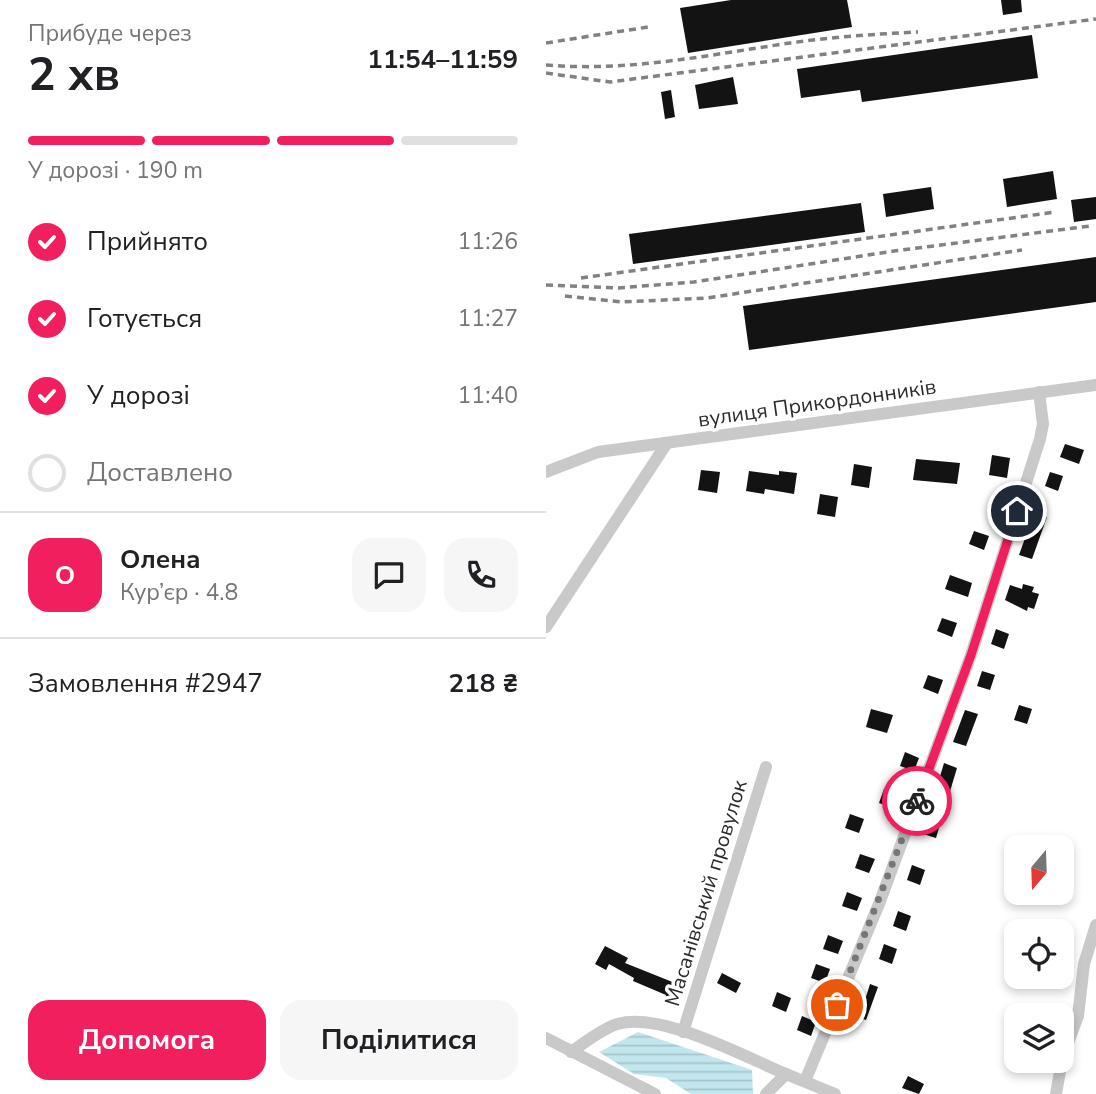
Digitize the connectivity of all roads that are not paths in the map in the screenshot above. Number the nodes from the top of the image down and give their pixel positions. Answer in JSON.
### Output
{"nodes":[{"id":1,"x":1096,"y":385,"type":"edge"},
{"id":2,"x":1039,"y":391,"type":"junction"},
{"id":3,"x":667,"y":443,"type":"junction"},
{"id":4,"x":546,"y":472,"type":"edge"},
{"id":5,"x":546,"y":627,"type":"edge"},
{"id":6,"x":766,"y":766,"type":"dead end"},
{"id":7,"x":1096,"y":925,"type":"edge"},
{"id":8,"x":1074,"y":1027,"type":"edge"},
{"id":9,"x":683,"y":1031,"type":"junction"},
{"id":10,"x":546,"y":1038,"type":"edge"},
{"id":11,"x":570,"y":1052,"type":"junction"},
{"id":12,"x":1060,"y":1073,"type":"edge"},
{"id":13,"x":786,"y":1074,"type":"junction"},
{"id":14,"x":805,"y":1081,"type":"junction"},
{"id":15,"x":655,"y":1094,"type":"edge"},
{"id":16,"x":766,"y":1094,"type":"edge"},
{"id":17,"x":835,"y":1094,"type":"edge"},
{"id":18,"x":1056,"y":1094,"type":"edge"}],
"edges":[{"from":1,"to":2,"type":"street","name":"вулиця Прикордонників"},
{"from":2,"to":3,"type":"street","name":"вулиця Прикордонників"},
{"from":2,"to":14,"type":"street"},
{"from":3,"to":4,"type":"street","name":"вулиця Прикордонників"},
{"from":3,"to":5,"type":"street"},
{"from":6,"to":9,"type":"street","name":"Масанівський провулок"},
{"from":7,"to":8,"type":"street"},
{"from":9,"to":11,"type":"street"},
{"from":9,"to":13,"type":"street"},
{"from":10,"to":11,"type":"street"},
{"from":11,"to":15,"type":"street"},
{"from":12,"to":18,"type":"street"},
{"from":13,"to":14,"type":"street"},
{"from":13,"to":16,"type":"street"},
{"from":14,"to":17,"type":"street"}]}
